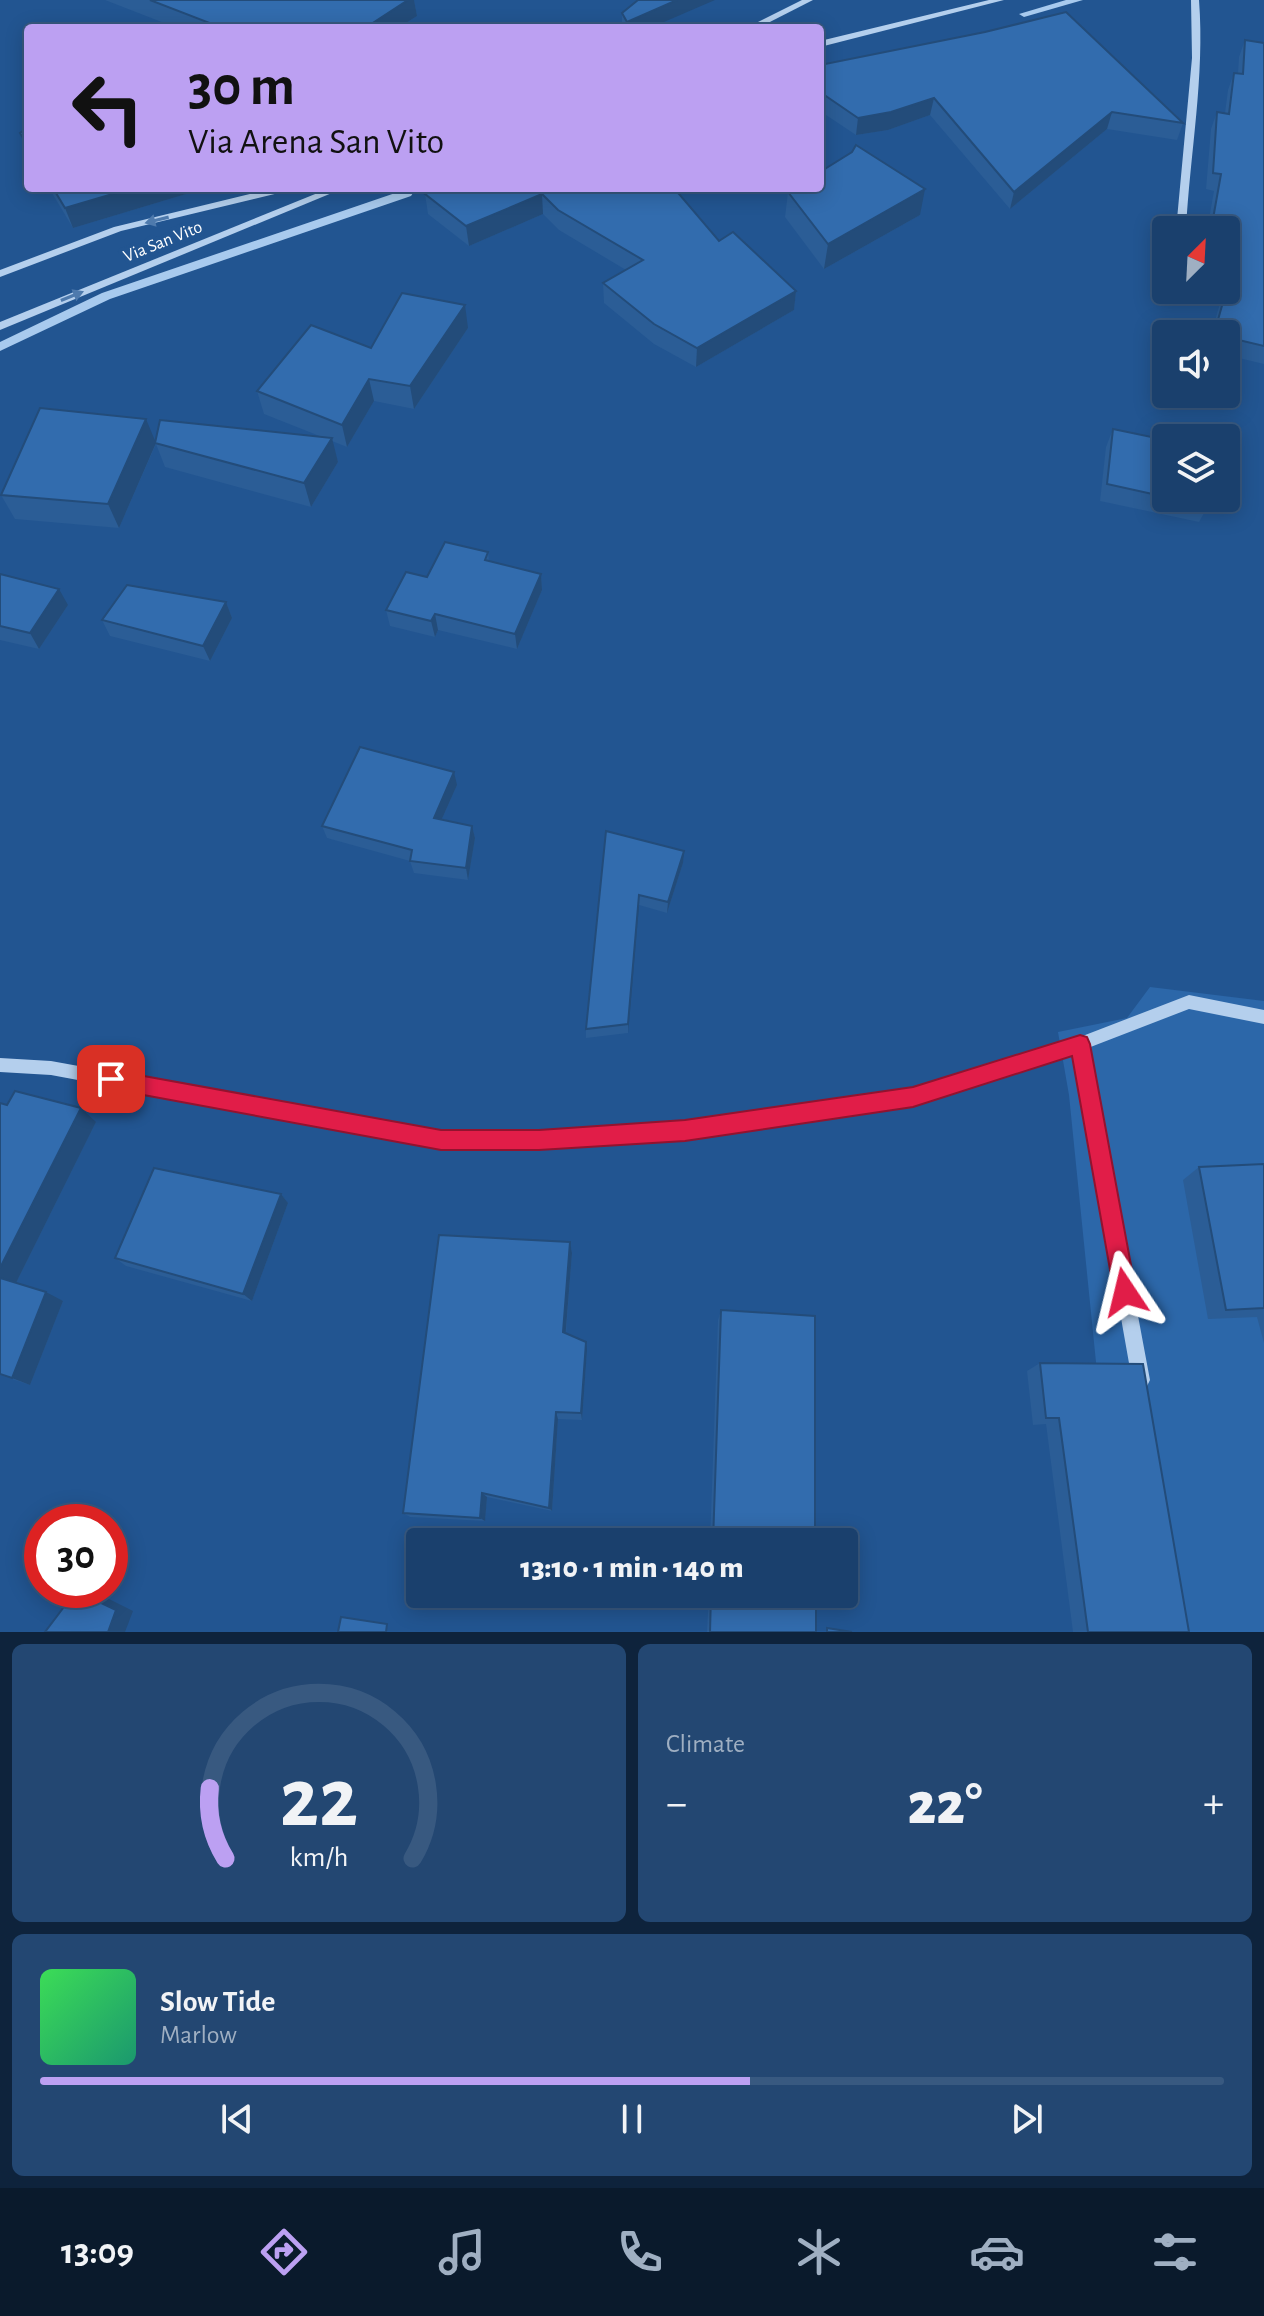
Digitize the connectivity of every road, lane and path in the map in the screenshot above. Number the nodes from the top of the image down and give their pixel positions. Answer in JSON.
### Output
{"nodes":[{"id":1,"x":809,"y":0,"type":"edge"},
{"id":2,"x":1000,"y":0,"type":"edge"},
{"id":3,"x":1195,"y":0,"type":"edge"},
{"id":4,"x":759,"y":24,"type":"edge"},
{"id":5,"x":824,"y":43,"type":"edge"},
{"id":6,"x":271,"y":192,"type":"edge"},
{"id":7,"x":329,"y":192,"type":"edge"},
{"id":8,"x":1181,"y":216,"type":"edge"},
{"id":9,"x":0,"y":274,"type":"edge"},
{"id":10,"x":0,"y":326,"type":"edge"},
{"id":11,"x":1264,"y":1017,"type":"edge"},
{"id":12,"x":1080,"y":1044,"type":"junction"},
{"id":13,"x":0,"y":1065,"type":"edge"},
{"id":14,"x":1144,"y":1400,"type":"edge"}],
"edges":[{"from":1,"to":4,"type":"street"},
{"from":2,"to":5,"type":"street"},
{"from":3,"to":8,"type":"street"},
{"from":6,"to":9,"type":"street","name":"Via San Vito","one_way":true},
{"from":10,"to":7,"type":"street","name":"Via San Vito","one_way":true},
{"from":11,"to":12,"type":"street"},
{"from":12,"to":13,"type":"street"},
{"from":12,"to":14,"type":"street"}]}
